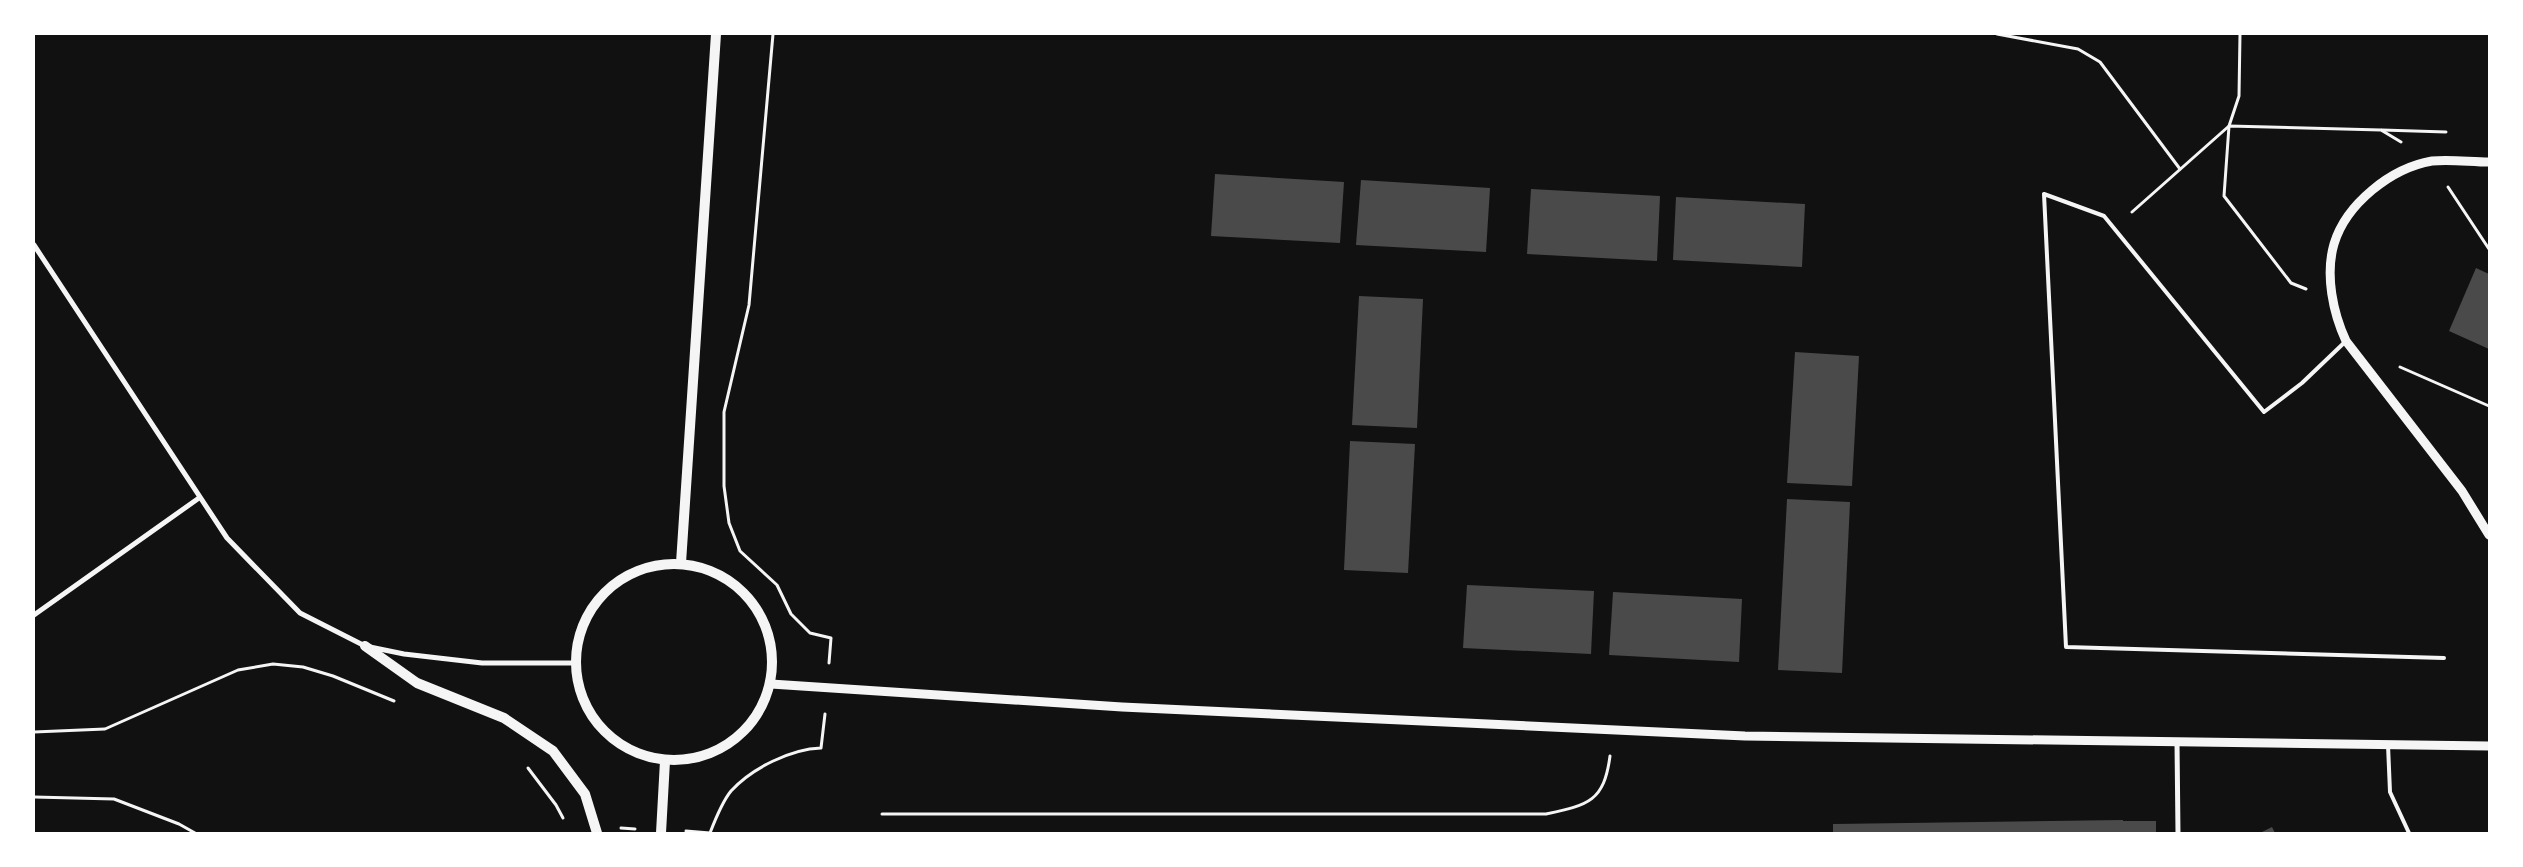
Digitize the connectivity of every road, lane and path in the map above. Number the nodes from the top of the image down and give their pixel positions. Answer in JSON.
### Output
{"nodes":[{"id":1,"x":716,"y":34,"type":"edge"},
{"id":2,"x":773,"y":34,"type":"edge"},
{"id":3,"x":1997,"y":34,"type":"edge"},
{"id":4,"x":2240,"y":34,"type":"edge"},
{"id":5,"x":2229,"y":126,"type":"junction"},
{"id":6,"x":2382,"y":130,"type":"junction"},
{"id":7,"x":2450,"y":132,"type":"dead end"},
{"id":8,"x":2432,"y":162,"type":"junction"},
{"id":9,"x":2489,"y":162,"type":"edge"},
{"id":10,"x":2180,"y":169,"type":"junction"},
{"id":11,"x":2114,"y":228,"type":"junction"},
{"id":12,"x":34,"y":245,"type":"edge"},
{"id":13,"x":2489,"y":249,"type":"edge"},
{"id":14,"x":2332,"y":300,"type":"junction"},
{"id":15,"x":2346,"y":341,"type":"junction"},
{"id":16,"x":2397,"y":366,"type":"dead end"},
{"id":17,"x":2489,"y":406,"type":"edge"},
{"id":18,"x":199,"y":498,"type":"junction"},
{"id":19,"x":2489,"y":535,"type":"edge"},
{"id":20,"x":681,"y":563,"type":"junction"},
{"id":21,"x":34,"y":616,"type":"edge"},
{"id":22,"x":365,"y":646,"type":"junction"},
{"id":23,"x":2444,"y":658,"type":"dead end"},
{"id":24,"x":575,"y":663,"type":"junction"},
{"id":25,"x":771,"y":684,"type":"junction"},
{"id":26,"x":827,"y":689,"type":"junction"},
{"id":27,"x":395,"y":701,"type":"dead end"},
{"id":28,"x":1613,"y":729,"type":"junction"},
{"id":29,"x":34,"y":732,"type":"edge"},
{"id":30,"x":2177,"y":742,"type":"junction"},
{"id":31,"x":2388,"y":745,"type":"junction"},
{"id":32,"x":2489,"y":746,"type":"edge"},
{"id":33,"x":665,"y":761,"type":"junction"},
{"id":34,"x":525,"y":765,"type":"dead end"},
{"id":35,"x":34,"y":797,"type":"edge"},
{"id":36,"x":882,"y":814,"type":"dead end"},
{"id":37,"x":596,"y":830,"type":"edge"},
{"id":38,"x":662,"y":832,"type":"edge"},
{"id":39,"x":195,"y":833,"type":"edge"},
{"id":40,"x":710,"y":833,"type":"edge"},
{"id":41,"x":2178,"y":833,"type":"edge"},
{"id":42,"x":2409,"y":833,"type":"edge"}],
"edges":[{"from":1,"to":20,"type":"main road"},
{"from":2,"to":26,"type":"path"},
{"from":3,"to":10,"type":"path"},
{"from":4,"to":5,"type":"path"},
{"from":5,"to":6,"type":"path"},
{"from":5,"to":10,"type":"path"},
{"from":5,"to":14,"type":"path"},
{"from":6,"to":7,"type":"path"},
{"from":6,"to":8,"type":"path"},
{"from":8,"to":9,"type":"street"},
{"from":8,"to":13,"type":"path"},
{"from":8,"to":14,"type":"street"},
{"from":10,"to":11,"type":"path"},
{"from":11,"to":15,"type":"lane"},
{"from":11,"to":23,"type":"lane"},
{"from":12,"to":18,"type":"street"},
{"from":14,"to":15,"type":"street"},
{"from":15,"to":19,"type":"street"},
{"from":16,"to":17,"type":"path"},
{"from":18,"to":21,"type":"street"},
{"from":18,"to":22,"type":"street"},
{"from":20,"to":24,"type":"main road"},
{"from":20,"to":25,"type":"main road"},
{"from":22,"to":24,"type":"street"},
{"from":22,"to":37,"type":"main road"},
{"from":24,"to":33,"type":"main road"},
{"from":25,"to":26,"type":"street"},
{"from":25,"to":33,"type":"main road"},
{"from":26,"to":28,"type":"street"},
{"from":26,"to":40,"type":"path"},
{"from":27,"to":29,"type":"path"},
{"from":28,"to":30,"type":"street"},
{"from":28,"to":36,"type":"path"},
{"from":30,"to":31,"type":"street"},
{"from":30,"to":41,"type":"street"},
{"from":31,"to":32,"type":"street"},
{"from":31,"to":42,"type":"lane"},
{"from":33,"to":38,"type":"main road"},
{"from":34,"to":37,"type":"path"},
{"from":35,"to":39,"type":"path"},
{"from":37,"to":38,"type":"path"},
{"from":38,"to":40,"type":"path"}]}
